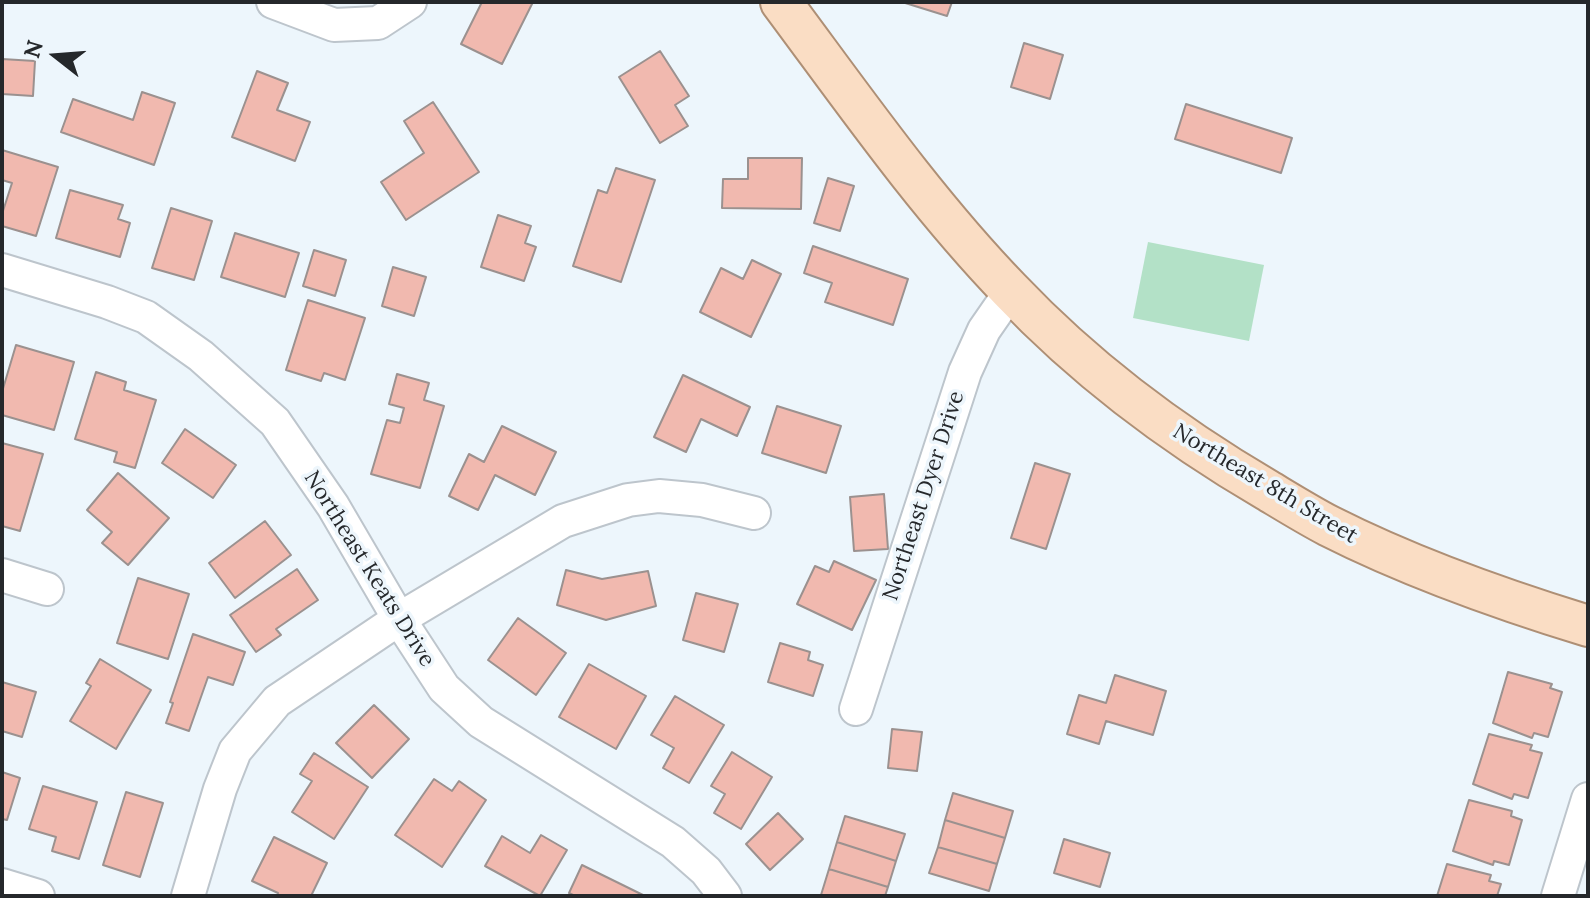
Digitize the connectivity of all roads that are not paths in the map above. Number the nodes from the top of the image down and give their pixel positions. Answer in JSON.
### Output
{"nodes":[{"id":1,"x":273,"y":2,"type":"edge"},
{"id":2,"x":410,"y":2,"type":"edge"},
{"id":3,"x":781,"y":2,"type":"edge"},
{"id":4,"x":2,"y":270,"type":"edge"},
{"id":5,"x":1011,"y":291,"type":"junction"},
{"id":6,"x":754,"y":513,"type":"dead end"},
{"id":7,"x":2,"y":575,"type":"edge"},
{"id":8,"x":47,"y":589,"type":"dead end"},
{"id":9,"x":399,"y":619,"type":"junction"},
{"id":10,"x":1588,"y":626,"type":"edge"},
{"id":11,"x":856,"y":709,"type":"dead end"},
{"id":12,"x":1588,"y":799,"type":"edge"},
{"id":13,"x":2,"y":885,"type":"edge"},
{"id":14,"x":38,"y":896,"type":"edge"},
{"id":15,"x":188,"y":896,"type":"edge"},
{"id":16,"x":725,"y":896,"type":"edge"},
{"id":17,"x":1558,"y":896,"type":"edge"}],
"edges":[{"from":1,"to":2,"type":"street"},
{"from":3,"to":5,"type":"main road","name":"Northeast 8th Street"},
{"from":4,"to":9,"type":"street","name":"Northeast Keats Drive"},
{"from":5,"to":10,"type":"main road","name":"Northeast 8th Street"},
{"from":5,"to":11,"type":"street","name":"Northeast Dyer Drive"},
{"from":6,"to":9,"type":"street"},
{"from":7,"to":8,"type":"street"},
{"from":9,"to":15,"type":"street"},
{"from":9,"to":16,"type":"street","name":"Northeast Keats Drive"},
{"from":12,"to":17,"type":"street"},
{"from":13,"to":14,"type":"street"}]}
